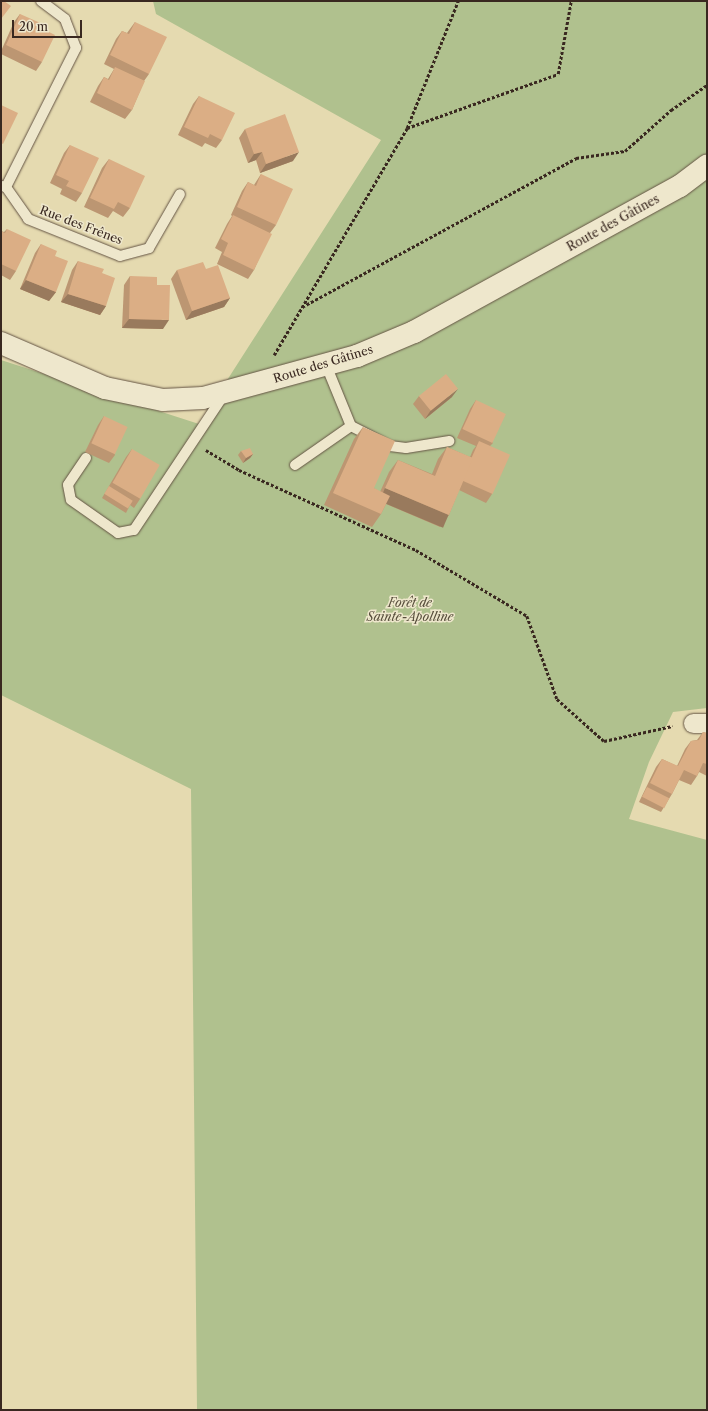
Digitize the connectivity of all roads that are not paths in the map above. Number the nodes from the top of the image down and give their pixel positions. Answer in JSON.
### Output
{"nodes":[{"id":1,"x":41,"y":1,"type":"edge"},
{"id":2,"x":707,"y":166,"type":"edge"},
{"id":3,"x":3,"y":187,"type":"edge"},
{"id":4,"x":180,"y":194,"type":"dead end"},
{"id":5,"x":1,"y":343,"type":"edge"},
{"id":6,"x":326,"y":365,"type":"junction"},
{"id":7,"x":226,"y":391,"type":"junction"},
{"id":8,"x":351,"y":426,"type":"junction"},
{"id":9,"x":449,"y":441,"type":"dead end"},
{"id":10,"x":86,"y":458,"type":"dead end"},
{"id":11,"x":295,"y":465,"type":"dead end"}],
"edges":[{"from":1,"to":3,"type":"lane","name":"Rue des Frênes"},
{"from":2,"to":6,"type":"street","name":"Route des Gâtines"},
{"from":3,"to":4,"type":"lane","name":"Rue des Frênes"},
{"from":5,"to":7,"type":"street","name":"Route des Gâtines"},
{"from":6,"to":7,"type":"street","name":"Route des Gâtines"},
{"from":6,"to":8,"type":"lane"},
{"from":7,"to":10,"type":"lane"},
{"from":8,"to":9,"type":"lane"},
{"from":8,"to":11,"type":"lane"}]}
